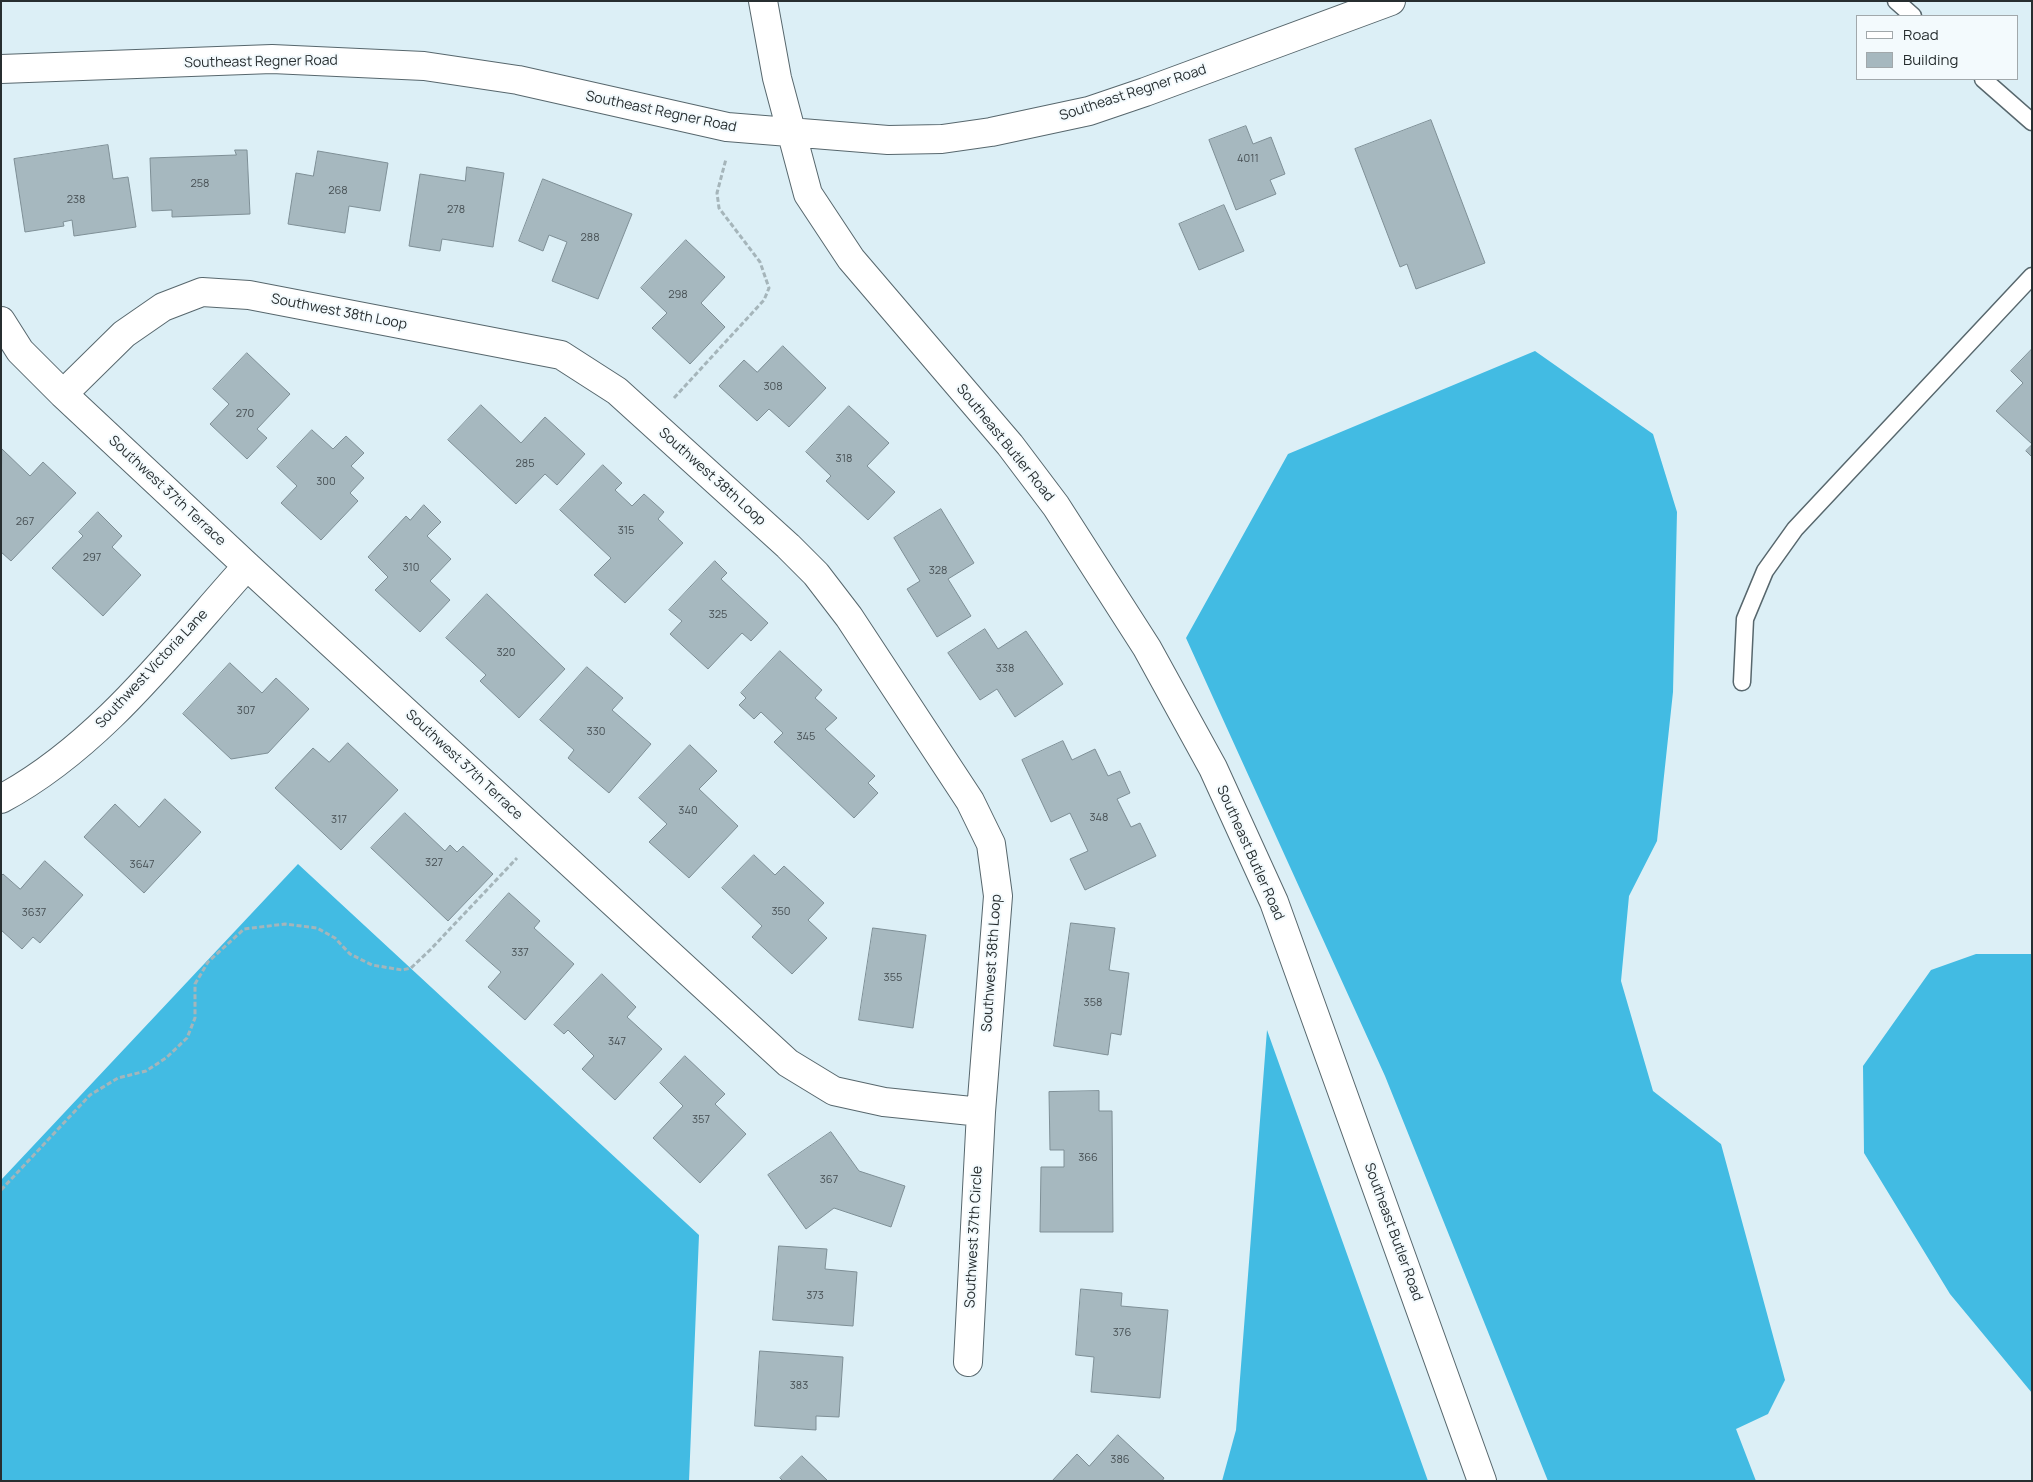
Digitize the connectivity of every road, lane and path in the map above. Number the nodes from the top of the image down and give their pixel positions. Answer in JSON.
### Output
{"nodes":[{"id":1,"x":762,"y":1,"type":"edge"},
{"id":2,"x":1391,"y":1,"type":"edge"},
{"id":3,"x":1896,"y":1,"type":"edge"},
{"id":4,"x":1912,"y":15,"type":"edge"},
{"id":5,"x":1,"y":70,"type":"edge"},
{"id":6,"x":1984,"y":80,"type":"edge"},
{"id":7,"x":2032,"y":122,"type":"edge"},
{"id":8,"x":727,"y":128,"type":"junction"},
{"id":9,"x":792,"y":133,"type":"junction"},
{"id":10,"x":2032,"y":276,"type":"edge"},
{"id":11,"x":1,"y":321,"type":"edge"},
{"id":12,"x":63,"y":394,"type":"junction"},
{"id":13,"x":652,"y":422,"type":"junction"},
{"id":14,"x":247,"y":566,"type":"junction"},
{"id":15,"x":1742,"y":682,"type":"dead end"},
{"id":16,"x":1,"y":799,"type":"edge"},
{"id":17,"x":539,"y":834,"type":"junction"},
{"id":18,"x":981,"y":1112,"type":"junction"},
{"id":19,"x":1,"y":1190,"type":"edge"},
{"id":20,"x":968,"y":1362,"type":"dead end"},
{"id":21,"x":1482,"y":1481,"type":"edge"}],
"edges":[{"from":1,"to":9,"type":"street"},
{"from":2,"to":9,"type":"street","name":"Southeast Regner Road"},
{"from":3,"to":4,"type":"lane"},
{"from":5,"to":8,"type":"street","name":"Southeast Regner Road"},
{"from":6,"to":7,"type":"lane"},
{"from":8,"to":9,"type":"street","name":"Southeast Regner Road"},
{"from":8,"to":13,"type":"path"},
{"from":9,"to":21,"type":"street","name":"Southeast Butler Road"},
{"from":10,"to":15,"type":"lane"},
{"from":11,"to":12,"type":"street","name":"Southwest 37th Terrace"},
{"from":12,"to":13,"type":"street","name":"Southwest 38th Loop"},
{"from":12,"to":14,"type":"street","name":"Southwest 37th Terrace"},
{"from":13,"to":18,"type":"street","name":"Southwest 38th Loop"},
{"from":14,"to":16,"type":"street","name":"Southwest Victoria Lane"},
{"from":14,"to":17,"type":"street","name":"Southwest 37th Terrace"},
{"from":17,"to":18,"type":"street","name":"Southwest 37th Terrace"},
{"from":17,"to":19,"type":"path"},
{"from":18,"to":20,"type":"street","name":"Southwest 37th Circle"}]}
